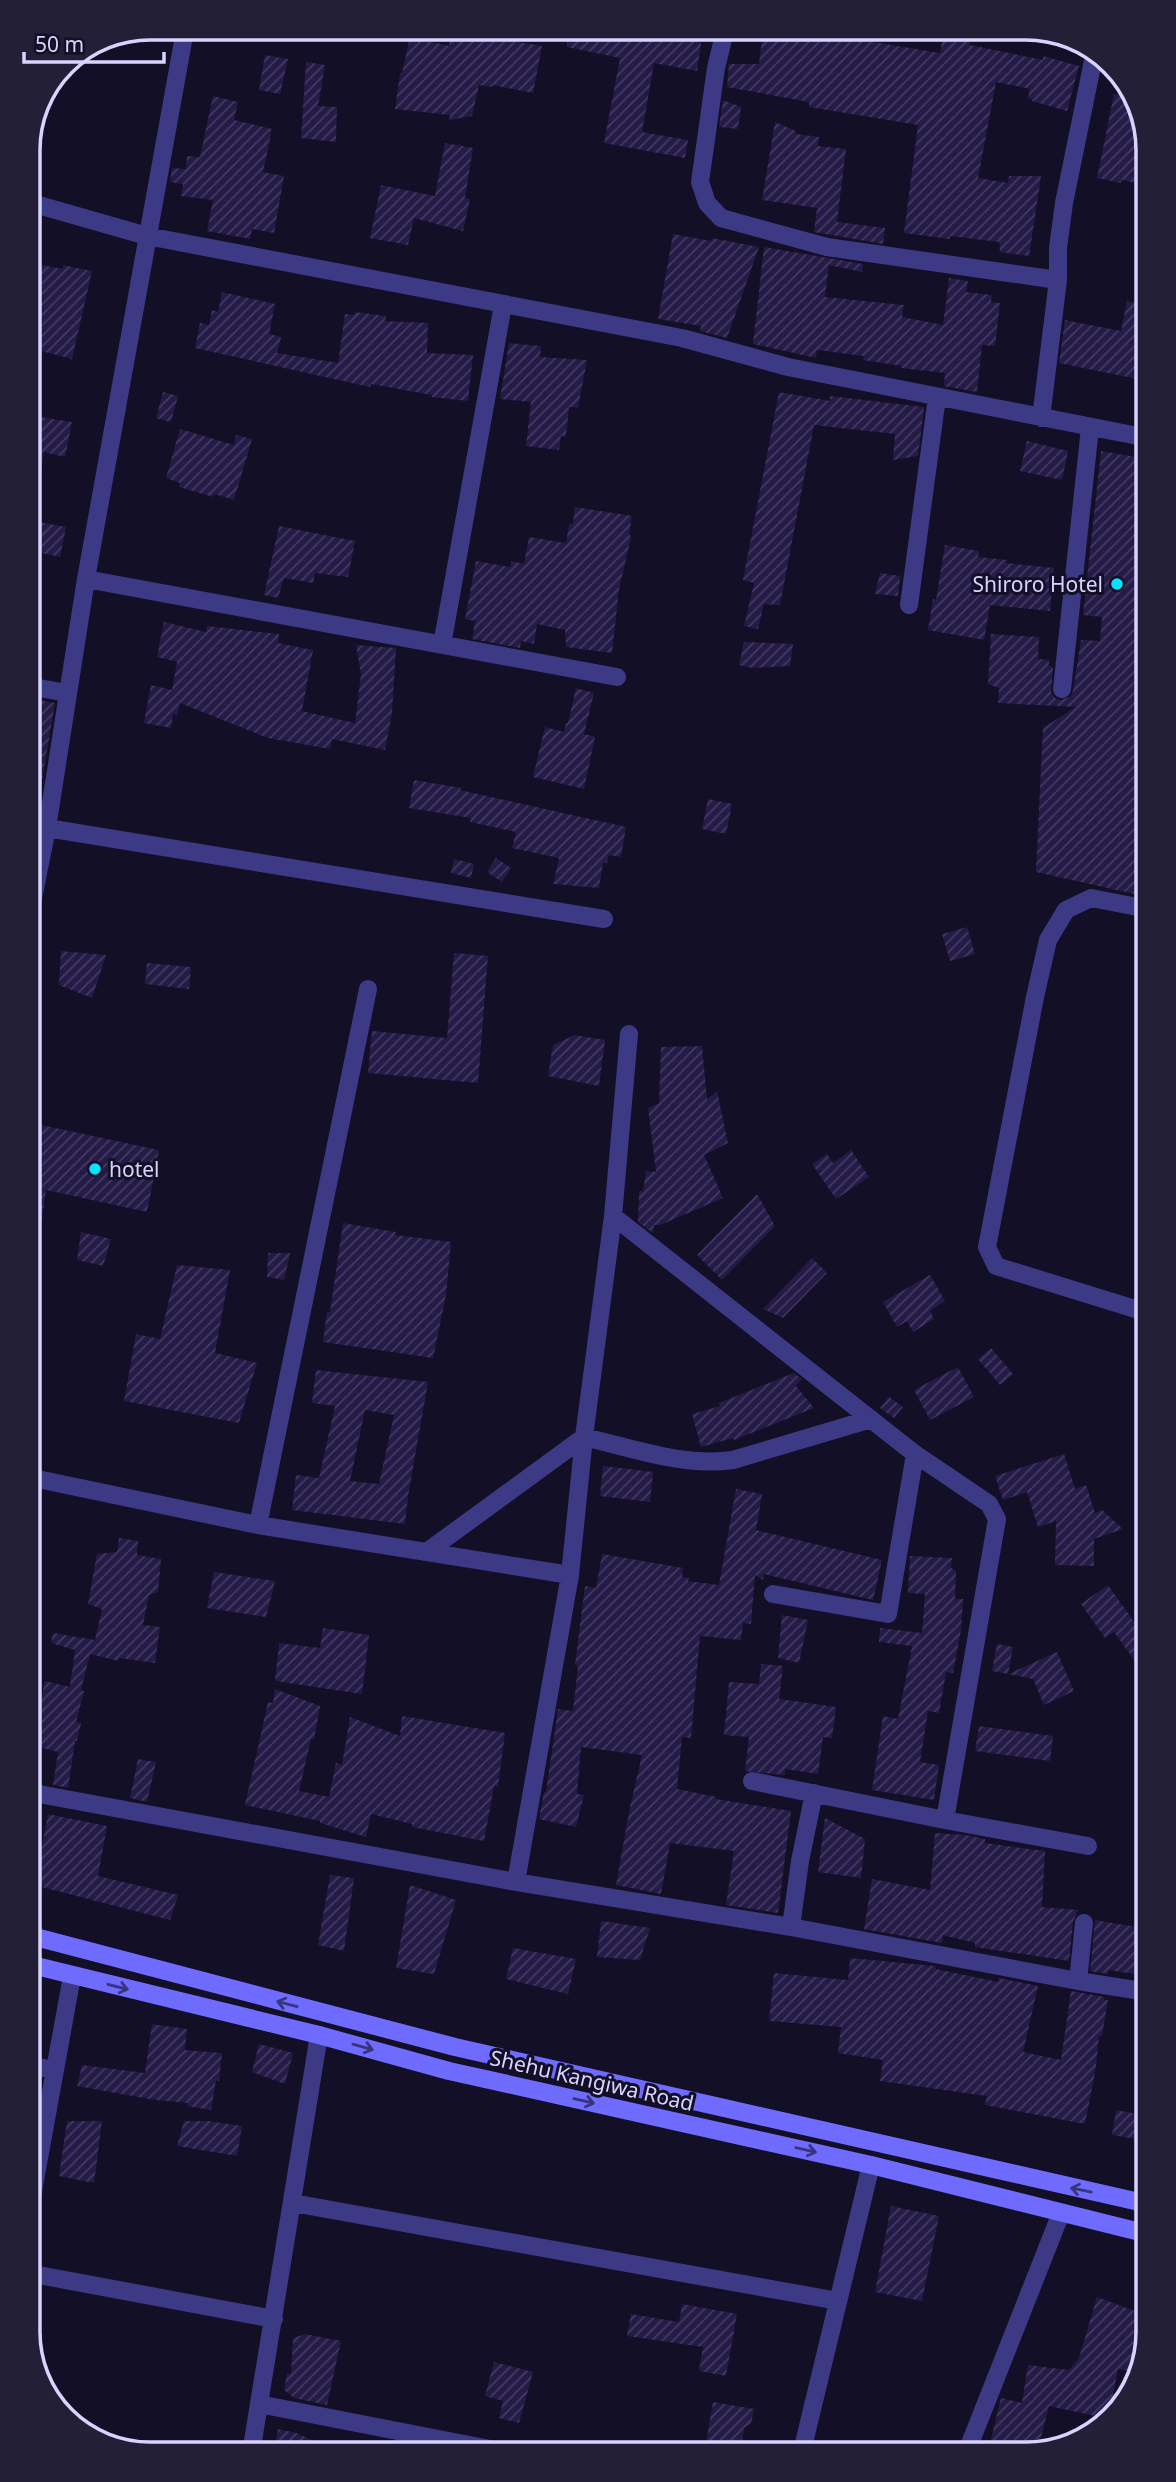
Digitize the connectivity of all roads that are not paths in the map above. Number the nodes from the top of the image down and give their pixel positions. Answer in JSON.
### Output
{"nodes":[{"id":1,"x":183,"y":40,"type":"edge"},
{"id":2,"x":723,"y":40,"type":"edge"},
{"id":3,"x":1093,"y":63,"type":"edge"},
{"id":4,"x":40,"y":205,"type":"edge"},
{"id":5,"x":147,"y":236,"type":"junction"},
{"id":6,"x":1058,"y":279,"type":"junction"},
{"id":7,"x":503,"y":305,"type":"junction"},
{"id":8,"x":937,"y":397,"type":"junction"},
{"id":9,"x":1041,"y":418,"type":"junction"},
{"id":10,"x":1090,"y":428,"type":"junction"},
{"id":11,"x":1136,"y":436,"type":"edge"},
{"id":12,"x":86,"y":579,"type":"junction"},
{"id":13,"x":909,"y":605,"type":"dead end"},
{"id":14,"x":442,"y":645,"type":"junction"},
{"id":15,"x":617,"y":677,"type":"dead end"},
{"id":16,"x":40,"y":688,"type":"edge"},
{"id":17,"x":1062,"y":689,"type":"dead end"},
{"id":18,"x":67,"y":693,"type":"junction"},
{"id":19,"x":47,"y":828,"type":"junction"},
{"id":20,"x":40,"y":863,"type":"edge"},
{"id":21,"x":1136,"y":907,"type":"edge"},
{"id":22,"x":604,"y":919,"type":"dead end"},
{"id":23,"x":368,"y":989,"type":"dead end"},
{"id":24,"x":629,"y":1034,"type":"dead end"},
{"id":25,"x":613,"y":1216,"type":"junction"},
{"id":26,"x":1136,"y":1309,"type":"edge"},
{"id":27,"x":871,"y":1419,"type":"junction"},
{"id":28,"x":584,"y":1437,"type":"junction"},
{"id":29,"x":915,"y":1454,"type":"junction"},
{"id":30,"x":40,"y":1480,"type":"edge"},
{"id":31,"x":258,"y":1525,"type":"junction"},
{"id":32,"x":428,"y":1551,"type":"junction"},
{"id":33,"x":570,"y":1575,"type":"junction"},
{"id":34,"x":773,"y":1594,"type":"dead end"},
{"id":35,"x":752,"y":1781,"type":"dead end"},
{"id":36,"x":814,"y":1793,"type":"junction"},
{"id":37,"x":40,"y":1794,"type":"edge"},
{"id":38,"x":945,"y":1820,"type":"junction"},
{"id":39,"x":1088,"y":1846,"type":"dead end"},
{"id":40,"x":516,"y":1882,"type":"junction"},
{"id":41,"x":1084,"y":1923,"type":"dead end"},
{"id":42,"x":791,"y":1927,"type":"junction"},
{"id":43,"x":40,"y":1938,"type":"edge"},
{"id":44,"x":40,"y":1967,"type":"edge"},
{"id":45,"x":72,"y":1976,"type":"junction"},
{"id":46,"x":1078,"y":1981,"type":"junction"},
{"id":47,"x":1136,"y":1990,"type":"edge"},
{"id":48,"x":319,"y":2035,"type":"junction"},
{"id":49,"x":455,"y":2047,"type":"junction"},
{"id":50,"x":40,"y":2067,"type":"edge"},
{"id":51,"x":54,"y":2070,"type":"junction"},
{"id":52,"x":449,"y":2071,"type":"junction"},
{"id":53,"x":40,"y":2150,"type":"edge"},
{"id":54,"x":871,"y":2165,"type":"junction"},
{"id":55,"x":1136,"y":2201,"type":"edge"},
{"id":56,"x":293,"y":2203,"type":"junction"},
{"id":57,"x":1061,"y":2213,"type":"junction"},
{"id":58,"x":1136,"y":2231,"type":"edge"},
{"id":59,"x":40,"y":2275,"type":"edge"},
{"id":60,"x":838,"y":2301,"type":"junction"},
{"id":61,"x":274,"y":2319,"type":"junction"},
{"id":62,"x":259,"y":2404,"type":"junction"},
{"id":63,"x":253,"y":2442,"type":"edge"},
{"id":64,"x":454,"y":2442,"type":"edge"},
{"id":65,"x":804,"y":2442,"type":"edge"},
{"id":66,"x":971,"y":2442,"type":"edge"}],
"edges":[{"from":1,"to":5,"type":"street"},
{"from":2,"to":6,"type":"street"},
{"from":3,"to":6,"type":"street"},
{"from":4,"to":5,"type":"street"},
{"from":5,"to":7,"type":"street"},
{"from":5,"to":12,"type":"street"},
{"from":6,"to":9,"type":"street"},
{"from":7,"to":8,"type":"street"},
{"from":7,"to":14,"type":"street"},
{"from":8,"to":9,"type":"street"},
{"from":8,"to":13,"type":"street"},
{"from":9,"to":10,"type":"street"},
{"from":10,"to":11,"type":"street"},
{"from":10,"to":17,"type":"street"},
{"from":12,"to":14,"type":"street"},
{"from":12,"to":18,"type":"street"},
{"from":14,"to":15,"type":"street"},
{"from":16,"to":18,"type":"street"},
{"from":18,"to":19,"type":"street"},
{"from":19,"to":20,"type":"street"},
{"from":19,"to":22,"type":"street"},
{"from":21,"to":26,"type":"street"},
{"from":23,"to":31,"type":"street"},
{"from":24,"to":25,"type":"street"},
{"from":25,"to":27,"type":"street"},
{"from":25,"to":28,"type":"street"},
{"from":27,"to":28,"type":"street"},
{"from":27,"to":29,"type":"street"},
{"from":28,"to":32,"type":"street"},
{"from":28,"to":33,"type":"street"},
{"from":29,"to":34,"type":"street"},
{"from":29,"to":38,"type":"street"},
{"from":30,"to":31,"type":"street"},
{"from":31,"to":32,"type":"street"},
{"from":32,"to":33,"type":"street"},
{"from":33,"to":40,"type":"street"},
{"from":35,"to":36,"type":"street"},
{"from":36,"to":38,"type":"street"},
{"from":36,"to":42,"type":"street"},
{"from":37,"to":40,"type":"street"},
{"from":38,"to":39,"type":"street"},
{"from":40,"to":42,"type":"street"},
{"from":41,"to":46,"type":"street"},
{"from":42,"to":46,"type":"street"},
{"from":49,"to":43,"type":"main road","name":"Shehu Kangiwa Road","one_way":true},
{"from":44,"to":45,"type":"main road","name":"Shehu Kangiwa Road"},
{"from":45,"to":48,"type":"main road","name":"Shehu Kangiwa Road","one_way":true},
{"from":45,"to":51,"type":"street"},
{"from":46,"to":47,"type":"street"},
{"from":48,"to":52,"type":"main road","name":"Shehu Kangiwa Road","one_way":true},
{"from":48,"to":56,"type":"street"},
{"from":49,"to":52,"type":"main road"},
{"from":55,"to":49,"type":"main road","name":"Shehu Kangiwa Road","one_way":true},
{"from":50,"to":51,"type":"street"},
{"from":51,"to":53,"type":"street"},
{"from":52,"to":54,"type":"main road","name":"Shehu Kangiwa Road","one_way":true},
{"from":54,"to":57,"type":"main road","name":"Shehu Kangiwa Road"},
{"from":54,"to":60,"type":"street"},
{"from":56,"to":60,"type":"street"},
{"from":56,"to":61,"type":"street"},
{"from":57,"to":58,"type":"main road","name":"Shehu Kangiwa Road"},
{"from":57,"to":66,"type":"street"},
{"from":59,"to":61,"type":"street"},
{"from":60,"to":65,"type":"street"},
{"from":61,"to":62,"type":"street"},
{"from":62,"to":63,"type":"street"},
{"from":62,"to":64,"type":"street"}]}
